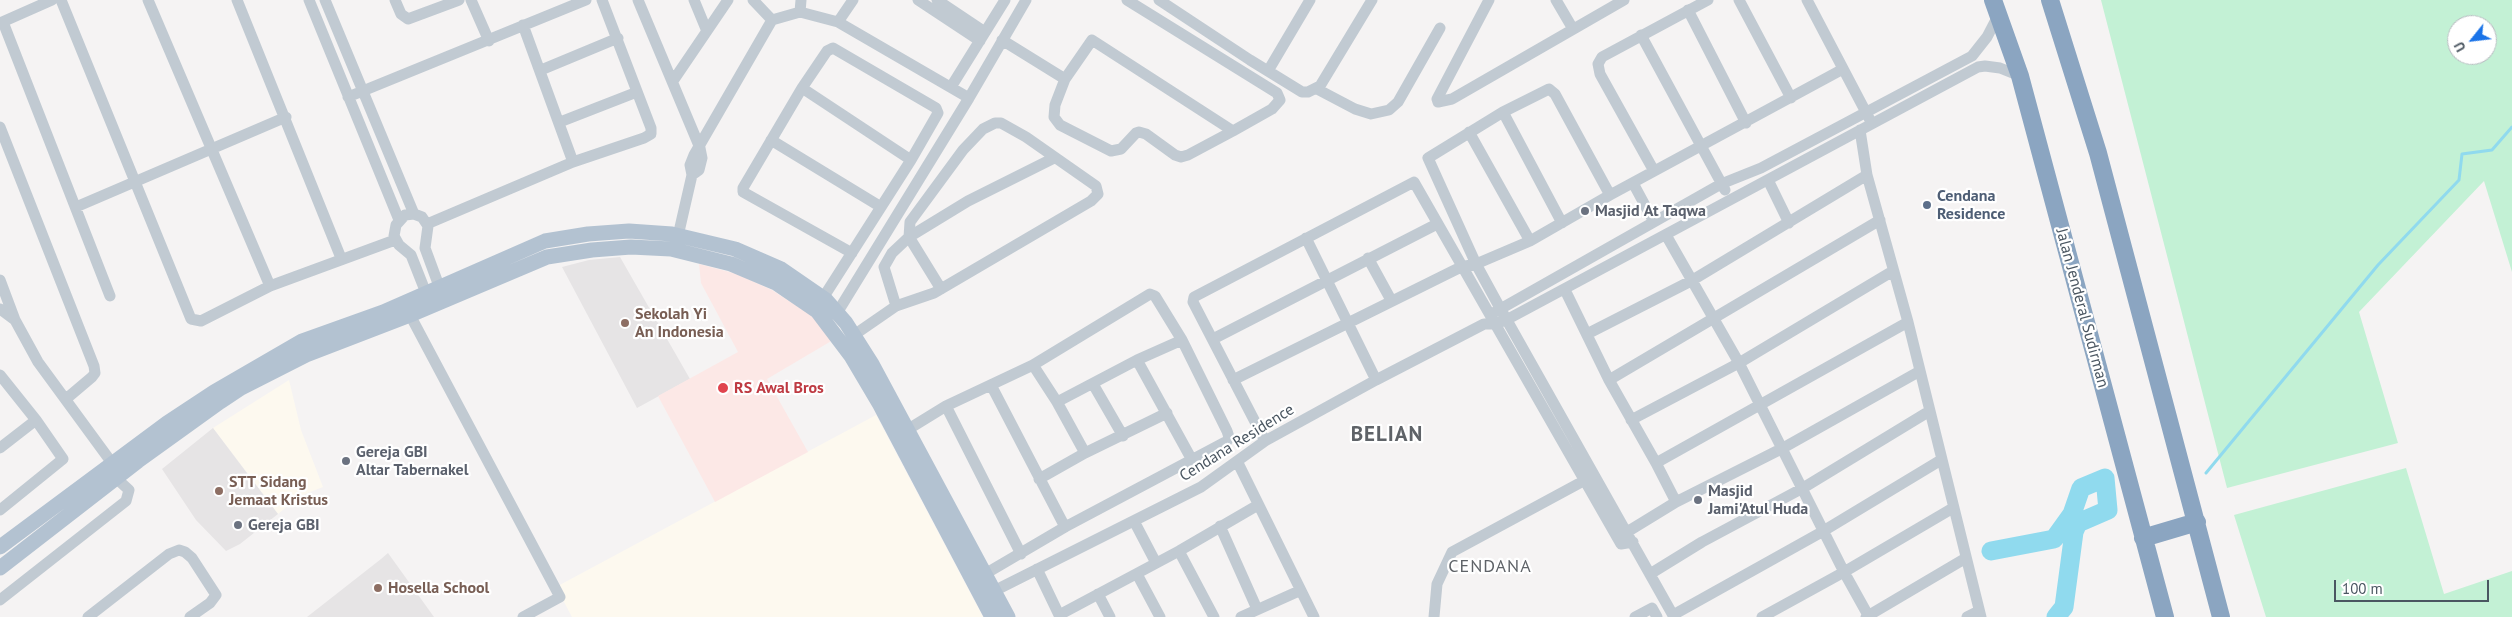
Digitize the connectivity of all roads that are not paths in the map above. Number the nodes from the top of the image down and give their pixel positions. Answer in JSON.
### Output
{"nodes":[{"id":1,"x":61,"y":0,"type":"edge"},
{"id":2,"x":148,"y":0,"type":"edge"},
{"id":3,"x":237,"y":0,"type":"edge"},
{"id":4,"x":308,"y":0,"type":"edge"},
{"id":5,"x":325,"y":0,"type":"edge"},
{"id":6,"x":395,"y":0,"type":"edge"},
{"id":7,"x":459,"y":0,"type":"edge"},
{"id":8,"x":471,"y":0,"type":"edge"},
{"id":9,"x":586,"y":0,"type":"edge"},
{"id":10,"x":602,"y":0,"type":"edge"},
{"id":11,"x":638,"y":0,"type":"edge"},
{"id":12,"x":694,"y":0,"type":"edge"},
{"id":13,"x":728,"y":0,"type":"edge"},
{"id":14,"x":753,"y":0,"type":"edge"},
{"id":15,"x":801,"y":0,"type":"edge"},
{"id":16,"x":853,"y":0,"type":"edge"},
{"id":17,"x":918,"y":0,"type":"edge"},
{"id":18,"x":937,"y":0,"type":"edge"},
{"id":19,"x":1005,"y":0,"type":"edge"},
{"id":20,"x":1026,"y":0,"type":"edge"},
{"id":21,"x":1127,"y":0,"type":"edge"},
{"id":22,"x":1159,"y":0,"type":"edge"},
{"id":23,"x":1310,"y":0,"type":"edge"},
{"id":24,"x":1372,"y":0,"type":"edge"},
{"id":25,"x":1556,"y":0,"type":"edge"},
{"id":26,"x":1624,"y":0,"type":"edge"},
{"id":27,"x":1708,"y":0,"type":"edge"},
{"id":28,"x":1739,"y":0,"type":"edge"},
{"id":29,"x":1807,"y":0,"type":"edge"},
{"id":30,"x":2050,"y":0,"type":"edge"},
{"id":31,"x":46,"y":1,"type":"edge"},
{"id":32,"x":1484,"y":2,"type":"edge"},
{"id":33,"x":430,"y":5,"type":"edge"},
{"id":34,"x":1996,"y":7,"type":"edge"},
{"id":35,"x":1688,"y":10,"type":"junction"},
{"id":36,"x":800,"y":12,"type":"junction"},
{"id":37,"x":772,"y":20,"type":"junction"},
{"id":38,"x":838,"y":22,"type":"junction"},
{"id":39,"x":1,"y":23,"type":"edge"},
{"id":40,"x":523,"y":25,"type":"junction"},
{"id":41,"x":1440,"y":28,"type":"dead end"},
{"id":42,"x":706,"y":29,"type":"junction"},
{"id":43,"x":1574,"y":29,"type":"junction"},
{"id":44,"x":1641,"y":35,"type":"junction"},
{"id":45,"x":983,"y":36,"type":"junction"},
{"id":46,"x":618,"y":38,"type":"junction"},
{"id":47,"x":1002,"y":40,"type":"junction"},
{"id":48,"x":489,"y":41,"type":"junction"},
{"id":49,"x":1972,"y":56,"type":"junction"},
{"id":50,"x":1978,"y":68,"type":"junction"},
{"id":51,"x":1843,"y":69,"type":"junction"},
{"id":52,"x":541,"y":70,"type":"junction"},
{"id":53,"x":1268,"y":71,"type":"junction"},
{"id":54,"x":2020,"y":76,"type":"junction"},
{"id":55,"x":1065,"y":79,"type":"junction"},
{"id":56,"x":673,"y":81,"type":"junction"},
{"id":57,"x":951,"y":87,"type":"junction"},
{"id":58,"x":802,"y":88,"type":"junction"},
{"id":59,"x":1316,"y":89,"type":"junction"},
{"id":60,"x":362,"y":91,"type":"junction"},
{"id":61,"x":636,"y":92,"type":"junction"},
{"id":62,"x":348,"y":97,"type":"junction"},
{"id":63,"x":969,"y":98,"type":"junction"},
{"id":64,"x":1791,"y":98,"type":"junction"},
{"id":65,"x":1503,"y":112,"type":"junction"},
{"id":66,"x":286,"y":117,"type":"junction"},
{"id":67,"x":1869,"y":119,"type":"junction"},
{"id":68,"x":560,"y":122,"type":"junction"},
{"id":69,"x":1746,"y":123,"type":"junction"},
{"id":70,"x":0,"y":127,"type":"edge"},
{"id":71,"x":1233,"y":130,"type":"junction"},
{"id":72,"x":1860,"y":130,"type":"junction"},
{"id":73,"x":1469,"y":132,"type":"junction"},
{"id":74,"x":771,"y":140,"type":"junction"},
{"id":75,"x":700,"y":148,"type":"junction"},
{"id":76,"x":1701,"y":148,"type":"junction"},
{"id":77,"x":210,"y":150,"type":"junction"},
{"id":78,"x":1054,"y":158,"type":"junction"},
{"id":79,"x":911,"y":160,"type":"junction"},
{"id":80,"x":573,"y":162,"type":"junction"},
{"id":81,"x":1654,"y":171,"type":"junction"},
{"id":82,"x":1867,"y":175,"type":"junction"},
{"id":83,"x":1768,"y":180,"type":"junction"},
{"id":84,"x":134,"y":182,"type":"junction"},
{"id":85,"x":1633,"y":183,"type":"junction"},
{"id":86,"x":1721,"y":184,"type":"junction"},
{"id":87,"x":1610,"y":195,"type":"junction"},
{"id":88,"x":1731,"y":198,"type":"junction"},
{"id":89,"x":76,"y":207,"type":"junction"},
{"id":90,"x":881,"y":207,"type":"junction"},
{"id":91,"x":414,"y":214,"type":"junction"},
{"id":92,"x":399,"y":220,"type":"junction"},
{"id":93,"x":1880,"y":220,"type":"junction"},
{"id":94,"x":1654,"y":222,"type":"junction"},
{"id":95,"x":1562,"y":223,"type":"junction"},
{"id":96,"x":427,"y":224,"type":"junction"},
{"id":97,"x":1437,"y":224,"type":"junction"},
{"id":98,"x":1789,"y":224,"type":"junction"},
{"id":99,"x":1666,"y":235,"type":"junction"},
{"id":100,"x":678,"y":236,"type":"junction"},
{"id":101,"x":909,"y":237,"type":"junction"},
{"id":102,"x":1306,"y":238,"type":"junction"},
{"id":103,"x":395,"y":240,"type":"junction"},
{"id":104,"x":1530,"y":241,"type":"junction"},
{"id":105,"x":852,"y":253,"type":"junction"},
{"id":106,"x":509,"y":255,"type":"junction"},
{"id":107,"x":340,"y":258,"type":"junction"},
{"id":108,"x":1368,"y":258,"type":"junction"},
{"id":109,"x":1476,"y":264,"type":"junction"},
{"id":110,"x":1461,"y":267,"type":"junction"},
{"id":111,"x":515,"y":269,"type":"junction"},
{"id":112,"x":1893,"y":271,"type":"junction"},
{"id":113,"x":0,"y":280,"type":"edge"},
{"id":114,"x":1327,"y":281,"type":"junction"},
{"id":115,"x":1691,"y":281,"type":"junction"},
{"id":116,"x":270,"y":286,"type":"junction"},
{"id":117,"x":941,"y":289,"type":"junction"},
{"id":118,"x":433,"y":290,"type":"junction"},
{"id":119,"x":1565,"y":290,"type":"junction"},
{"id":120,"x":110,"y":296,"type":"dead end"},
{"id":121,"x":823,"y":298,"type":"junction"},
{"id":122,"x":1391,"y":300,"type":"junction"},
{"id":123,"x":896,"y":306,"type":"junction"},
{"id":124,"x":1500,"y":308,"type":"junction"},
{"id":125,"x":0,"y":309,"type":"edge"},
{"id":126,"x":837,"y":313,"type":"junction"},
{"id":127,"x":410,"y":315,"type":"junction"},
{"id":128,"x":15,"y":320,"type":"junction"},
{"id":129,"x":1508,"y":320,"type":"junction"},
{"id":130,"x":1713,"y":320,"type":"junction"},
{"id":131,"x":1489,"y":321,"type":"junction"},
{"id":132,"x":1348,"y":322,"type":"junction"},
{"id":133,"x":1908,"y":322,"type":"junction"},
{"id":134,"x":1587,"y":334,"type":"junction"},
{"id":135,"x":854,"y":335,"type":"junction"},
{"id":136,"x":1213,"y":339,"type":"junction"},
{"id":137,"x":1182,"y":340,"type":"junction"},
{"id":138,"x":1137,"y":360,"type":"junction"},
{"id":139,"x":1739,"y":363,"type":"junction"},
{"id":140,"x":1033,"y":365,"type":"junction"},
{"id":141,"x":1920,"y":371,"type":"junction"},
{"id":142,"x":1,"y":379,"type":"edge"},
{"id":143,"x":1233,"y":380,"type":"junction"},
{"id":144,"x":1376,"y":380,"type":"junction"},
{"id":145,"x":1609,"y":380,"type":"junction"},
{"id":146,"x":991,"y":384,"type":"junction"},
{"id":147,"x":1093,"y":384,"type":"junction"},
{"id":148,"x":66,"y":399,"type":"junction"},
{"id":149,"x":1057,"y":402,"type":"junction"},
{"id":150,"x":1761,"y":405,"type":"junction"},
{"id":151,"x":946,"y":406,"type":"junction"},
{"id":152,"x":1928,"y":412,"type":"junction"},
{"id":153,"x":1167,"y":413,"type":"junction"},
{"id":154,"x":36,"y":420,"type":"junction"},
{"id":155,"x":1631,"y":420,"type":"junction"},
{"id":156,"x":907,"y":430,"type":"junction"},
{"id":157,"x":1123,"y":436,"type":"junction"},
{"id":158,"x":1265,"y":441,"type":"junction"},
{"id":159,"x":0,"y":448,"type":"edge"},
{"id":160,"x":1783,"y":448,"type":"junction"},
{"id":161,"x":1085,"y":453,"type":"junction"},
{"id":162,"x":1192,"y":460,"type":"junction"},
{"id":163,"x":1941,"y":460,"type":"junction"},
{"id":164,"x":1238,"y":463,"type":"junction"},
{"id":165,"x":1656,"y":463,"type":"junction"},
{"id":166,"x":114,"y":470,"type":"junction"},
{"id":167,"x":1595,"y":475,"type":"junction"},
{"id":168,"x":1039,"y":479,"type":"junction"},
{"id":169,"x":1584,"y":480,"type":"junction"},
{"id":170,"x":1803,"y":488,"type":"junction"},
{"id":171,"x":1676,"y":502,"type":"junction"},
{"id":172,"x":1258,"y":505,"type":"junction"},
{"id":173,"x":1953,"y":508,"type":"junction"},
{"id":174,"x":0,"y":510,"type":"edge"},
{"id":175,"x":1134,"y":521,"type":"junction"},
{"id":176,"x":2197,"y":522,"type":"junction"},
{"id":177,"x":1220,"y":526,"type":"junction"},
{"id":178,"x":1065,"y":527,"type":"junction"},
{"id":179,"x":1823,"y":531,"type":"junction"},
{"id":180,"x":1630,"y":537,"type":"junction"},
{"id":181,"x":957,"y":538,"type":"junction"},
{"id":182,"x":2143,"y":538,"type":"junction"},
{"id":183,"x":0,"y":546,"type":"edge"},
{"id":184,"x":1179,"y":551,"type":"junction"},
{"id":185,"x":1021,"y":554,"type":"junction"},
{"id":186,"x":1966,"y":558,"type":"junction"},
{"id":187,"x":1156,"y":563,"type":"junction"},
{"id":188,"x":0,"y":568,"type":"edge"},
{"id":189,"x":1037,"y":569,"type":"junction"},
{"id":190,"x":1844,"y":572,"type":"junction"},
{"id":191,"x":985,"y":574,"type":"junction"},
{"id":192,"x":1137,"y":574,"type":"junction"},
{"id":193,"x":1650,"y":574,"type":"junction"},
{"id":194,"x":994,"y":591,"type":"junction"},
{"id":195,"x":1299,"y":591,"type":"junction"},
{"id":196,"x":1098,"y":594,"type":"junction"},
{"id":197,"x":0,"y":600,"type":"edge"},
{"id":198,"x":1257,"y":609,"type":"junction"},
{"id":199,"x":536,"y":614,"type":"edge"},
{"id":200,"x":1980,"y":614,"type":"edge"},
{"id":201,"x":1060,"y":616,"type":"edge"},
{"id":202,"x":1673,"y":616,"type":"edge"},
{"id":203,"x":88,"y":617,"type":"edge"},
{"id":204,"x":190,"y":617,"type":"edge"},
{"id":205,"x":523,"y":617,"type":"edge"},
{"id":206,"x":992,"y":617,"type":"edge"},
{"id":207,"x":1008,"y":617,"type":"edge"},
{"id":208,"x":1110,"y":617,"type":"edge"},
{"id":209,"x":1160,"y":617,"type":"edge"},
{"id":210,"x":1214,"y":617,"type":"edge"},
{"id":211,"x":1241,"y":617,"type":"edge"},
{"id":212,"x":1314,"y":617,"type":"edge"},
{"id":213,"x":1434,"y":617,"type":"edge"},
{"id":214,"x":1635,"y":617,"type":"edge"},
{"id":215,"x":1657,"y":617,"type":"edge"},
{"id":216,"x":1762,"y":617,"type":"edge"},
{"id":217,"x":1868,"y":617,"type":"edge"},
{"id":218,"x":1967,"y":617,"type":"edge"},
{"id":219,"x":2165,"y":617,"type":"edge"},
{"id":220,"x":2221,"y":617,"type":"edge"}],
"edges":[{"from":1,"to":84,"type":"street"},
{"from":2,"to":77,"type":"street"},
{"from":3,"to":66,"type":"street"},
{"from":4,"to":62,"type":"street"},
{"from":5,"to":60,"type":"street"},
{"from":6,"to":33,"type":"street"},
{"from":7,"to":33,"type":"street"},
{"from":8,"to":48,"type":"street"},
{"from":9,"to":40,"type":"street"},
{"from":10,"to":46,"type":"street"},
{"from":11,"to":56,"type":"street"},
{"from":12,"to":42,"type":"street"},
{"from":13,"to":42,"type":"street"},
{"from":14,"to":37,"type":"street"},
{"from":15,"to":36,"type":"street"},
{"from":16,"to":38,"type":"street"},
{"from":17,"to":45,"type":"street"},
{"from":18,"to":45,"type":"street"},
{"from":19,"to":45,"type":"street"},
{"from":20,"to":47,"type":"street"},
{"from":21,"to":71,"type":"street"},
{"from":22,"to":53,"type":"street"},
{"from":23,"to":53,"type":"street"},
{"from":24,"to":59,"type":"street"},
{"from":25,"to":43,"type":"street"},
{"from":26,"to":43,"type":"street"},
{"from":27,"to":35,"type":"street"},
{"from":28,"to":64,"type":"street"},
{"from":29,"to":51,"type":"street"},
{"from":30,"to":176,"type":"highway"},
{"from":31,"to":39,"type":"street"},
{"from":32,"to":43,"type":"street"},
{"from":34,"to":49,"type":"street"},
{"from":34,"to":54,"type":"highway","name":"Jalan Jenderal Sudirman"},
{"from":35,"to":44,"type":"street"},
{"from":35,"to":69,"type":"street"},
{"from":36,"to":37,"type":"street"},
{"from":36,"to":38,"type":"street"},
{"from":37,"to":75,"type":"street"},
{"from":38,"to":57,"type":"street"},
{"from":39,"to":89,"type":"street"},
{"from":40,"to":48,"type":"street"},
{"from":40,"to":52,"type":"street"},
{"from":41,"to":59,"type":"street"},
{"from":42,"to":56,"type":"street"},
{"from":44,"to":76,"type":"street"},
{"from":44,"to":81,"type":"street"},
{"from":45,"to":57,"type":"street"},
{"from":46,"to":52,"type":"street"},
{"from":46,"to":61,"type":"street"},
{"from":47,"to":55,"type":"street"},
{"from":47,"to":63,"type":"street"},
{"from":48,"to":60,"type":"street"},
{"from":49,"to":50,"type":"street"},
{"from":49,"to":67,"type":"street"},
{"from":50,"to":54,"type":"street"},
{"from":50,"to":67,"type":"street"},
{"from":51,"to":64,"type":"street"},
{"from":51,"to":67,"type":"street"},
{"from":52,"to":68,"type":"street"},
{"from":53,"to":59,"type":"street"},
{"from":54,"to":182,"type":"highway","name":"Jalan Jenderal Sudirman"},
{"from":55,"to":71,"type":"street"},
{"from":55,"to":71,"type":"street"},
{"from":56,"to":75,"type":"street"},
{"from":57,"to":63,"type":"street"},
{"from":58,"to":74,"type":"street"},
{"from":58,"to":79,"type":"street"},
{"from":58,"to":79,"type":"street"},
{"from":60,"to":62,"type":"street"},
{"from":60,"to":91,"type":"street"},
{"from":61,"to":68,"type":"street"},
{"from":61,"to":80,"type":"street"},
{"from":62,"to":92,"type":"street"},
{"from":63,"to":126,"type":"street"},
{"from":64,"to":69,"type":"street"},
{"from":65,"to":73,"type":"street"},
{"from":65,"to":87,"type":"street"},
{"from":65,"to":95,"type":"street"},
{"from":66,"to":77,"type":"street"},
{"from":66,"to":107,"type":"street"},
{"from":67,"to":72,"type":"street","name":"Cendana Residence"},
{"from":67,"to":86,"type":"street"},
{"from":68,"to":80,"type":"street"},
{"from":69,"to":76,"type":"street"},
{"from":70,"to":148,"type":"street"},
{"from":72,"to":82,"type":"street"},
{"from":72,"to":83,"type":"street","name":"Cendana Residence"},
{"from":73,"to":104,"type":"street"},
{"from":73,"to":109,"type":"street"},
{"from":74,"to":90,"type":"street"},
{"from":74,"to":105,"type":"street"},
{"from":75,"to":100,"type":"street"},
{"from":76,"to":81,"type":"street"},
{"from":76,"to":86,"type":"street"},
{"from":77,"to":84,"type":"street"},
{"from":77,"to":116,"type":"street"},
{"from":78,"to":101,"type":"street"},
{"from":78,"to":101,"type":"street"},
{"from":78,"to":117,"type":"street"},
{"from":79,"to":90,"type":"street"},
{"from":80,"to":96,"type":"street"},
{"from":81,"to":85,"type":"street"},
{"from":82,"to":93,"type":"street"},
{"from":82,"to":98,"type":"street"},
{"from":83,"to":88,"type":"street","name":"Cendana Residence"},
{"from":83,"to":98,"type":"street"},
{"from":84,"to":89,"type":"street"},
{"from":84,"to":116,"type":"street"},
{"from":85,"to":87,"type":"street"},
{"from":85,"to":94,"type":"street"},
{"from":86,"to":88,"type":"street"},
{"from":86,"to":94,"type":"street"},
{"from":87,"to":95,"type":"street"},
{"from":88,"to":99,"type":"street","name":"Cendana Residence"},
{"from":89,"to":120,"type":"street"},
{"from":90,"to":105,"type":"street"},
{"from":91,"to":92,"type":"street"},
{"from":91,"to":96,"type":"street"},
{"from":92,"to":103,"type":"street"},
{"from":93,"to":112,"type":"street"},
{"from":93,"to":130,"type":"street"},
{"from":94,"to":124,"type":"street"},
{"from":95,"to":104,"type":"street"},
{"from":96,"to":118,"type":"street"},
{"from":97,"to":102,"type":"street"},
{"from":97,"to":108,"type":"street"},
{"from":97,"to":110,"type":"street"},
{"from":98,"to":115,"type":"street"},
{"from":99,"to":115,"type":"street"},
{"from":99,"to":119,"type":"street","name":"Cendana Residence"},
{"from":100,"to":106,"type":"main road"},
{"from":100,"to":121,"type":"main road"},
{"from":101,"to":117,"type":"street"},
{"from":101,"to":123,"type":"street"},
{"from":102,"to":114,"type":"street"},
{"from":102,"to":136,"type":"street"},
{"from":103,"to":107,"type":"street"},
{"from":103,"to":118,"type":"street"},
{"from":104,"to":109,"type":"street"},
{"from":105,"to":121,"type":"street"},
{"from":106,"to":111,"type":"main road"},
{"from":106,"to":118,"type":"main road"},
{"from":107,"to":116,"type":"street"},
{"from":108,"to":114,"type":"street"},
{"from":108,"to":122,"type":"street"},
{"from":109,"to":110,"type":"street"},
{"from":109,"to":124,"type":"street"},
{"from":110,"to":122,"type":"street"},
{"from":110,"to":131,"type":"street"},
{"from":111,"to":127,"type":"main road"},
{"from":111,"to":181,"type":"main road"},
{"from":112,"to":133,"type":"street"},
{"from":112,"to":139,"type":"street"},
{"from":113,"to":128,"type":"street"},
{"from":114,"to":132,"type":"street"},
{"from":114,"to":136,"type":"street"},
{"from":115,"to":130,"type":"street"},
{"from":115,"to":134,"type":"street"},
{"from":117,"to":123,"type":"street"},
{"from":118,"to":166,"type":"main road"},
{"from":119,"to":129,"type":"street","name":"Cendana Residence"},
{"from":119,"to":134,"type":"street"},
{"from":121,"to":126,"type":"main road"},
{"from":122,"to":132,"type":"street"},
{"from":123,"to":135,"type":"street"},
{"from":124,"to":129,"type":"street"},
{"from":124,"to":131,"type":"street"},
{"from":125,"to":128,"type":"street"},
{"from":126,"to":135,"type":"main road"},
{"from":127,"to":166,"type":"main road"},
{"from":127,"to":199,"type":"street"},
{"from":128,"to":148,"type":"street"},
{"from":129,"to":131,"type":"street","name":"Cendana Residence"},
{"from":129,"to":167,"type":"street"},
{"from":130,"to":139,"type":"street"},
{"from":130,"to":145,"type":"street"},
{"from":131,"to":144,"type":"street","name":"Cendana Residence"},
{"from":131,"to":169,"type":"street"},
{"from":132,"to":143,"type":"street"},
{"from":132,"to":144,"type":"street"},
{"from":133,"to":141,"type":"street"},
{"from":133,"to":150,"type":"street"},
{"from":134,"to":145,"type":"street"},
{"from":135,"to":156,"type":"main road"},
{"from":136,"to":143,"type":"street"},
{"from":137,"to":138,"type":"street"},
{"from":137,"to":140,"type":"street"},
{"from":137,"to":162,"type":"street"},
{"from":138,"to":147,"type":"street"},
{"from":138,"to":153,"type":"street"},
{"from":139,"to":150,"type":"street"},
{"from":139,"to":155,"type":"street"},
{"from":140,"to":146,"type":"street"},
{"from":140,"to":149,"type":"street"},
{"from":141,"to":152,"type":"street"},
{"from":141,"to":160,"type":"street"},
{"from":142,"to":154,"type":"street"},
{"from":143,"to":158,"type":"street"},
{"from":144,"to":158,"type":"street","name":"Cendana Residence"},
{"from":145,"to":155,"type":"street"},
{"from":146,"to":151,"type":"street"},
{"from":146,"to":168,"type":"street"},
{"from":147,"to":149,"type":"street"},
{"from":147,"to":157,"type":"street"},
{"from":148,"to":166,"type":"street"},
{"from":149,"to":161,"type":"street"},
{"from":150,"to":160,"type":"street"},
{"from":150,"to":165,"type":"street"},
{"from":151,"to":156,"type":"street"},
{"from":151,"to":185,"type":"street"},
{"from":152,"to":163,"type":"street"},
{"from":152,"to":170,"type":"street"},
{"from":153,"to":157,"type":"street"},
{"from":153,"to":162,"type":"street"},
{"from":154,"to":159,"type":"street"},
{"from":154,"to":174,"type":"street"},
{"from":155,"to":165,"type":"street"},
{"from":156,"to":181,"type":"main road"},
{"from":157,"to":161,"type":"street"},
{"from":158,"to":164,"type":"street","name":"Cendana Residence"},
{"from":160,"to":170,"type":"street"},
{"from":160,"to":171,"type":"street"},
{"from":161,"to":168,"type":"street"},
{"from":162,"to":178,"type":"street"},
{"from":163,"to":173,"type":"street"},
{"from":163,"to":179,"type":"street"},
{"from":164,"to":172,"type":"street"},
{"from":164,"to":175,"type":"street","name":"Cendana Residence"},
{"from":165,"to":171,"type":"street"},
{"from":166,"to":183,"type":"main road"},
{"from":166,"to":188,"type":"main road"},
{"from":166,"to":197,"type":"street"},
{"from":167,"to":169,"type":"street"},
{"from":167,"to":180,"type":"street"},
{"from":168,"to":178,"type":"street"},
{"from":169,"to":180,"type":"street"},
{"from":169,"to":213,"type":"street"},
{"from":170,"to":179,"type":"street"},
{"from":170,"to":193,"type":"street"},
{"from":171,"to":180,"type":"street"},
{"from":172,"to":177,"type":"street"},
{"from":172,"to":195,"type":"street"},
{"from":173,"to":186,"type":"street"},
{"from":173,"to":190,"type":"street"},
{"from":175,"to":187,"type":"street"},
{"from":175,"to":189,"type":"street","name":"Cendana Residence"},
{"from":176,"to":182,"type":"highway"},
{"from":176,"to":220,"type":"highway"},
{"from":177,"to":184,"type":"street"},
{"from":177,"to":198,"type":"street"},
{"from":178,"to":185,"type":"street"},
{"from":179,"to":190,"type":"street"},
{"from":179,"to":202,"type":"street"},
{"from":180,"to":193,"type":"street"},
{"from":181,"to":191,"type":"main road"},
{"from":181,"to":206,"type":"main road"},
{"from":182,"to":219,"type":"highway","name":"Jalan Jenderal Sudirman"},
{"from":184,"to":187,"type":"street"},
{"from":184,"to":210,"type":"street"},
{"from":185,"to":191,"type":"street"},
{"from":186,"to":200,"type":"street"},
{"from":186,"to":217,"type":"street"},
{"from":187,"to":192,"type":"street"},
{"from":189,"to":194,"type":"street","name":"Cendana Residence"},
{"from":189,"to":201,"type":"street"},
{"from":190,"to":216,"type":"street"},
{"from":190,"to":217,"type":"street"},
{"from":191,"to":194,"type":"main road"},
{"from":192,"to":196,"type":"street"},
{"from":192,"to":209,"type":"street"},
{"from":193,"to":202,"type":"street"},
{"from":194,"to":207,"type":"main road"},
{"from":195,"to":198,"type":"street"},
{"from":195,"to":212,"type":"street"},
{"from":196,"to":201,"type":"street"},
{"from":196,"to":208,"type":"street"},
{"from":198,"to":211,"type":"street"},
{"from":199,"to":205,"type":"street"},
{"from":200,"to":218,"type":"street"},
{"from":203,"to":204,"type":"street"},
{"from":214,"to":215,"type":"street"}]}
